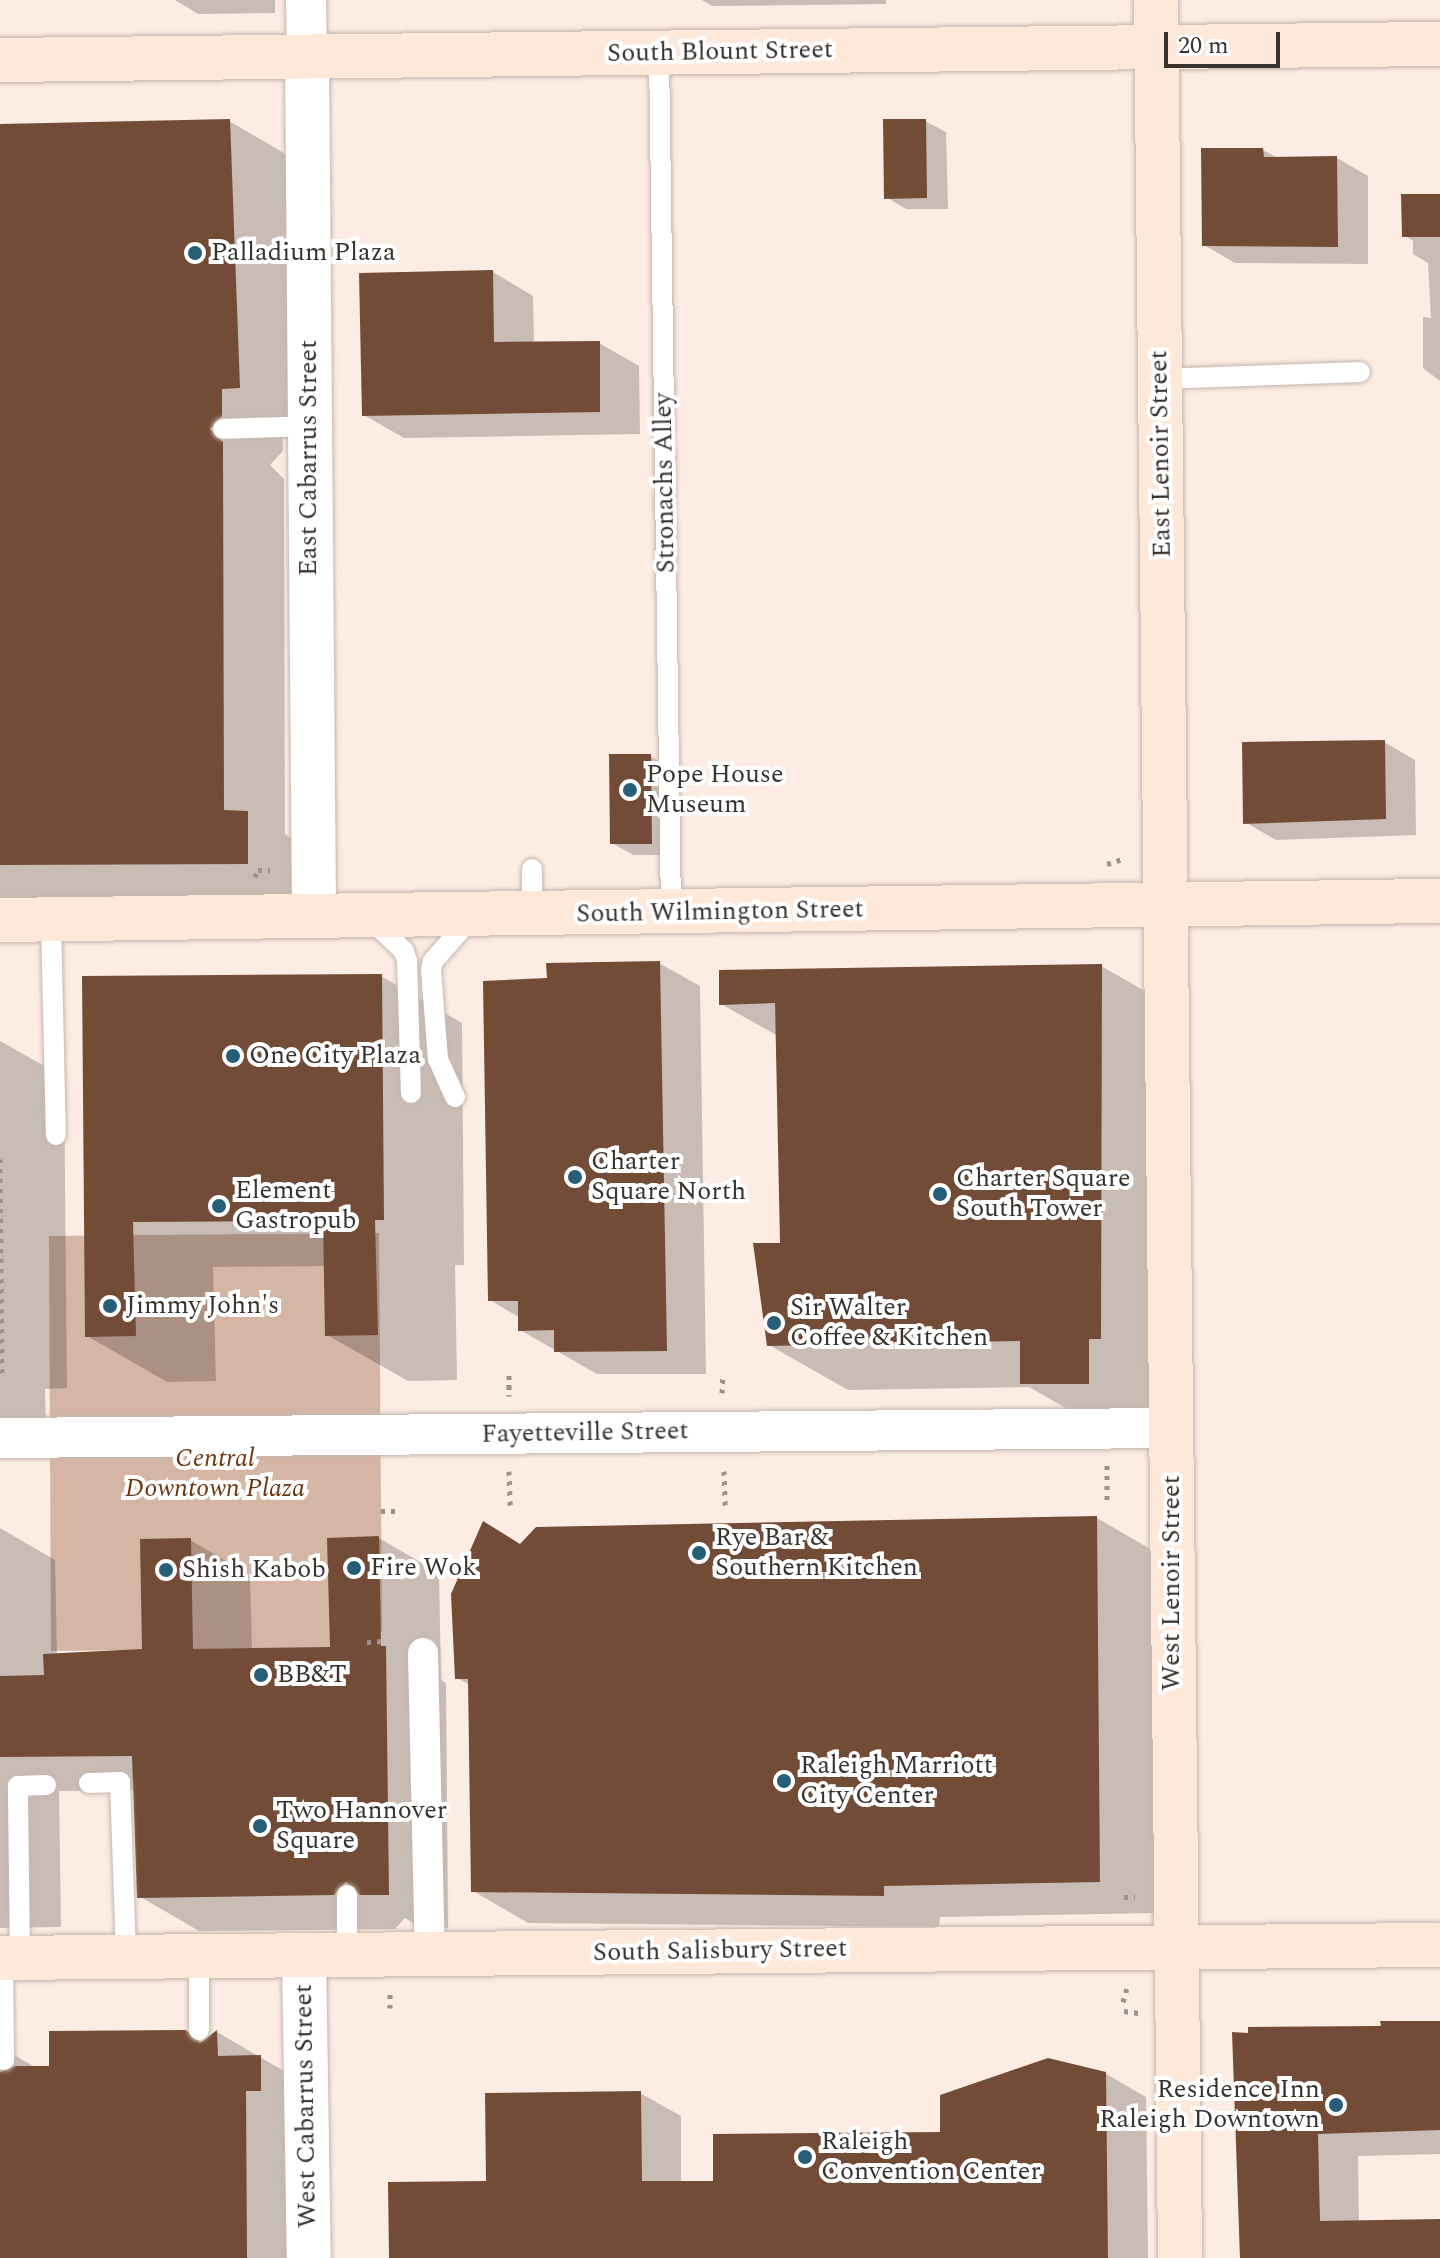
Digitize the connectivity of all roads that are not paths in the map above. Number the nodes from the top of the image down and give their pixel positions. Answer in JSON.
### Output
{"nodes":[{"id":1,"x":306,"y":0,"type":"edge"},
{"id":2,"x":1156,"y":0,"type":"edge"},
{"id":3,"x":1440,"y":44,"type":"edge"},
{"id":4,"x":1156,"y":48,"type":"junction"},
{"id":5,"x":659,"y":53,"type":"junction"},
{"id":6,"x":307,"y":57,"type":"junction"},
{"id":7,"x":0,"y":60,"type":"edge"},
{"id":8,"x":1360,"y":372,"type":"dead end"},
{"id":9,"x":1160,"y":379,"type":"junction"},
{"id":10,"x":309,"y":426,"type":"junction"},
{"id":11,"x":223,"y":429,"type":"dead end"},
{"id":12,"x":532,"y":869,"type":"dead end"},
{"id":13,"x":1440,"y":901,"type":"edge"},
{"id":14,"x":1166,"y":908,"type":"junction"},
{"id":15,"x":671,"y":912,"type":"junction"},
{"id":16,"x":532,"y":914,"type":"junction"},
{"id":17,"x":365,"y":915,"type":"junction"},
{"id":18,"x":474,"y":915,"type":"junction"},
{"id":19,"x":314,"y":916,"type":"junction"},
{"id":20,"x":0,"y":920,"type":"edge"},
{"id":21,"x":51,"y":920,"type":"junction"},
{"id":22,"x":411,"y":1093,"type":"dead end"},
{"id":23,"x":455,"y":1097,"type":"dead end"},
{"id":24,"x":56,"y":1135,"type":"dead end"},
{"id":25,"x":1171,"y":1428,"type":"junction"},
{"id":26,"x":0,"y":1438,"type":"edge"},
{"id":27,"x":423,"y":1653,"type":"dead end"},
{"id":28,"x":89,"y":1783,"type":"dead end"},
{"id":29,"x":46,"y":1785,"type":"dead end"},
{"id":30,"x":347,"y":1895,"type":"dead end"},
{"id":31,"x":1440,"y":1945,"type":"edge"},
{"id":32,"x":1176,"y":1946,"type":"junction"},
{"id":33,"x":304,"y":1955,"type":"junction"},
{"id":34,"x":347,"y":1955,"type":"junction"},
{"id":35,"x":430,"y":1955,"type":"junction"},
{"id":36,"x":126,"y":1957,"type":"junction"},
{"id":37,"x":199,"y":1957,"type":"junction"},
{"id":38,"x":8,"y":1958,"type":"edge"},
{"id":39,"x":199,"y":2030,"type":"dead end"},
{"id":40,"x":4,"y":2060,"type":"dead end"},
{"id":41,"x":309,"y":2258,"type":"edge"},
{"id":42,"x":1180,"y":2258,"type":"edge"}],
"edges":[{"from":1,"to":6,"type":"street","name":"East Cabarrus Street"},
{"from":2,"to":4,"type":"main road","name":"East Lenoir Street"},
{"from":3,"to":4,"type":"main road","name":"South Blount Street"},
{"from":4,"to":5,"type":"main road","name":"South Blount Street"},
{"from":4,"to":9,"type":"main road","name":"East Lenoir Street"},
{"from":5,"to":6,"type":"main road","name":"South Blount Street"},
{"from":5,"to":15,"type":"lane","name":"Stronachs Alley"},
{"from":6,"to":7,"type":"main road","name":"South Blount Street"},
{"from":6,"to":10,"type":"street","name":"East Cabarrus Street"},
{"from":8,"to":9,"type":"lane"},
{"from":9,"to":14,"type":"main road","name":"East Lenoir Street"},
{"from":10,"to":11,"type":"lane"},
{"from":10,"to":19,"type":"street","name":"East Cabarrus Street"},
{"from":12,"to":16,"type":"lane"},
{"from":13,"to":14,"type":"main road","name":"South Wilmington Street"},
{"from":14,"to":15,"type":"main road","name":"South Wilmington Street"},
{"from":14,"to":25,"type":"main road","name":"West Lenoir Street"},
{"from":15,"to":16,"type":"main road","name":"South Wilmington Street"},
{"from":16,"to":18,"type":"main road","name":"South Wilmington Street"},
{"from":17,"to":18,"type":"main road","name":"South Wilmington Street"},
{"from":17,"to":19,"type":"main road","name":"South Wilmington Street"},
{"from":17,"to":22,"type":"lane"},
{"from":18,"to":23,"type":"lane"},
{"from":19,"to":21,"type":"main road","name":"South Wilmington Street"},
{"from":20,"to":21,"type":"main road","name":"South Wilmington Street"},
{"from":21,"to":24,"type":"lane"},
{"from":25,"to":26,"type":"street","name":"Fayetteville Street"},
{"from":25,"to":32,"type":"main road","name":"West Lenoir Street"},
{"from":27,"to":35,"type":"street"},
{"from":28,"to":36,"type":"lane"},
{"from":29,"to":38,"type":"lane"},
{"from":30,"to":34,"type":"lane"},
{"from":31,"to":32,"type":"main road","name":"South Salisbury Street"},
{"from":32,"to":35,"type":"main road","name":"South Salisbury Street"},
{"from":32,"to":42,"type":"main road","name":"West Lenoir Street"},
{"from":33,"to":34,"type":"main road","name":"South Salisbury Street"},
{"from":33,"to":37,"type":"main road","name":"South Salisbury Street"},
{"from":33,"to":41,"type":"street","name":"West Cabarrus Street"},
{"from":34,"to":35,"type":"main road","name":"South Salisbury Street"},
{"from":36,"to":37,"type":"main road","name":"South Salisbury Street"},
{"from":36,"to":38,"type":"main road","name":"South Salisbury Street"},
{"from":37,"to":39,"type":"lane"},
{"from":38,"to":40,"type":"lane"}]}
